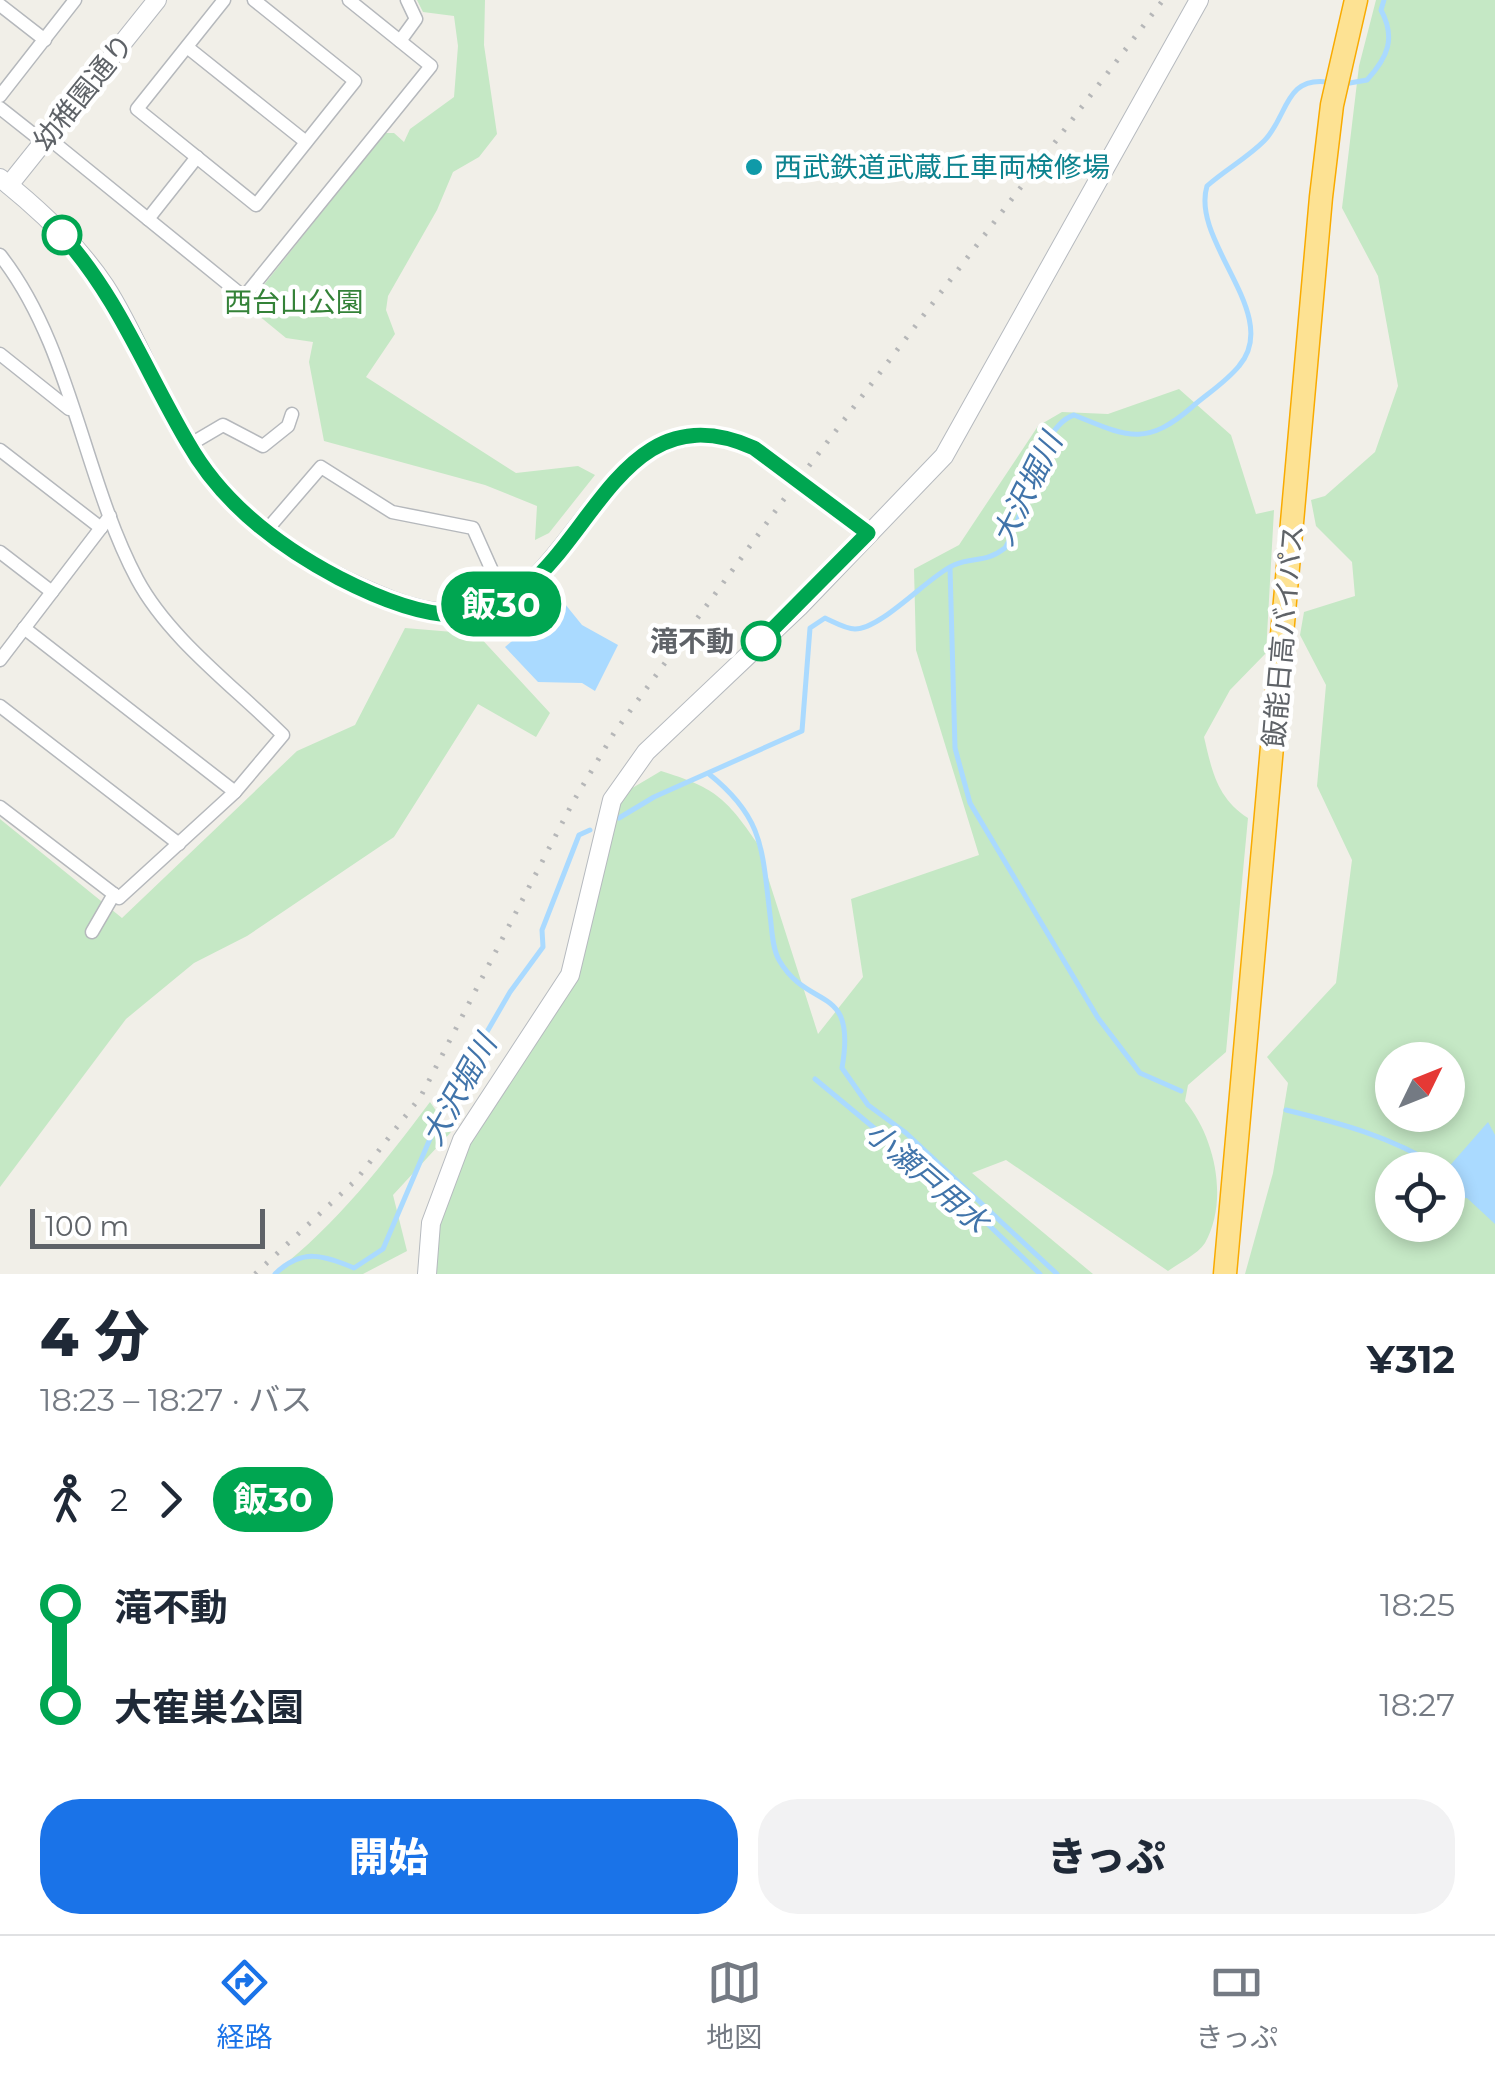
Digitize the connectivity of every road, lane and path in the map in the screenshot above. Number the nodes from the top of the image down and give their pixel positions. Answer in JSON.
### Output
{"nodes":[{"id":1,"x":75,"y":0,"type":"edge"},
{"id":2,"x":157,"y":0,"type":"edge"},
{"id":3,"x":224,"y":0,"type":"edge"},
{"id":4,"x":254,"y":0,"type":"edge"},
{"id":5,"x":349,"y":0,"type":"edge"},
{"id":6,"x":407,"y":0,"type":"edge"},
{"id":7,"x":1200,"y":0,"type":"edge"},
{"id":8,"x":1356,"y":0,"type":"edge"},
{"id":9,"x":0,"y":5,"type":"edge"},
{"id":10,"x":44,"y":40,"type":"junction"},
{"id":11,"x":400,"y":41,"type":"junction"},
{"id":12,"x":187,"y":47,"type":"junction"},
{"id":13,"x":0,"y":96,"type":"edge"},
{"id":14,"x":0,"y":108,"type":"edge"},
{"id":15,"x":45,"y":140,"type":"junction"},
{"id":16,"x":306,"y":142,"type":"junction"},
{"id":17,"x":197,"y":157,"type":"junction"},
{"id":18,"x":4,"y":181,"type":"edge"},
{"id":19,"x":148,"y":219,"type":"junction"},
{"id":20,"x":0,"y":255,"type":"edge"},
{"id":21,"x":0,"y":354,"type":"edge"},
{"id":22,"x":71,"y":411,"type":"junction"},
{"id":23,"x":292,"y":414,"type":"dead end"},
{"id":24,"x":189,"y":445,"type":"junction"},
{"id":25,"x":0,"y":450,"type":"edge"},
{"id":26,"x":105,"y":522,"type":"junction"},
{"id":27,"x":265,"y":532,"type":"junction"},
{"id":28,"x":868,"y":533,"type":"junction"},
{"id":29,"x":0,"y":552,"type":"edge"},
{"id":30,"x":52,"y":592,"type":"junction"},
{"id":31,"x":506,"y":602,"type":"junction"},
{"id":32,"x":24,"y":628,"type":"junction"},
{"id":33,"x":1,"y":658,"type":"edge"},
{"id":34,"x":0,"y":706,"type":"edge"},
{"id":35,"x":234,"y":792,"type":"junction"},
{"id":36,"x":0,"y":807,"type":"edge"},
{"id":37,"x":179,"y":844,"type":"junction"},
{"id":38,"x":114,"y":894,"type":"junction"},
{"id":39,"x":92,"y":932,"type":"dead end"},
{"id":40,"x":426,"y":1274,"type":"edge"},
{"id":41,"x":1226,"y":1274,"type":"edge"}],
"edges":[{"from":1,"to":10,"type":"street"},
{"from":2,"to":15,"type":"street","name":"幼稚園通り"},
{"from":3,"to":12,"type":"street"},
{"from":4,"to":16,"type":"street"},
{"from":5,"to":11,"type":"street"},
{"from":6,"to":11,"type":"street"},
{"from":7,"to":28,"type":"street"},
{"from":8,"to":41,"type":"highway","name":"飯能日高バイパス"},
{"from":9,"to":10,"type":"street"},
{"from":10,"to":13,"type":"street"},
{"from":11,"to":19,"type":"street"},
{"from":12,"to":16,"type":"street"},
{"from":12,"to":17,"type":"street"},
{"from":14,"to":15,"type":"street"},
{"from":15,"to":18,"type":"street","name":"幼稚園通り"},
{"from":15,"to":19,"type":"street"},
{"from":16,"to":17,"type":"street"},
{"from":17,"to":19,"type":"street"},
{"from":18,"to":24,"type":"street"},
{"from":20,"to":22,"type":"street"},
{"from":21,"to":22,"type":"street"},
{"from":22,"to":26,"type":"street"},
{"from":23,"to":24,"type":"street"},
{"from":24,"to":27,"type":"street"},
{"from":25,"to":26,"type":"street"},
{"from":26,"to":30,"type":"street"},
{"from":26,"to":35,"type":"street"},
{"from":27,"to":31,"type":"street"},
{"from":27,"to":31,"type":"street"},
{"from":28,"to":31,"type":"street"},
{"from":28,"to":40,"type":"street"},
{"from":29,"to":30,"type":"street"},
{"from":30,"to":32,"type":"street"},
{"from":32,"to":33,"type":"street"},
{"from":32,"to":35,"type":"street"},
{"from":34,"to":37,"type":"street"},
{"from":35,"to":37,"type":"street"},
{"from":36,"to":38,"type":"street"},
{"from":37,"to":38,"type":"street"},
{"from":38,"to":39,"type":"street"}]}
